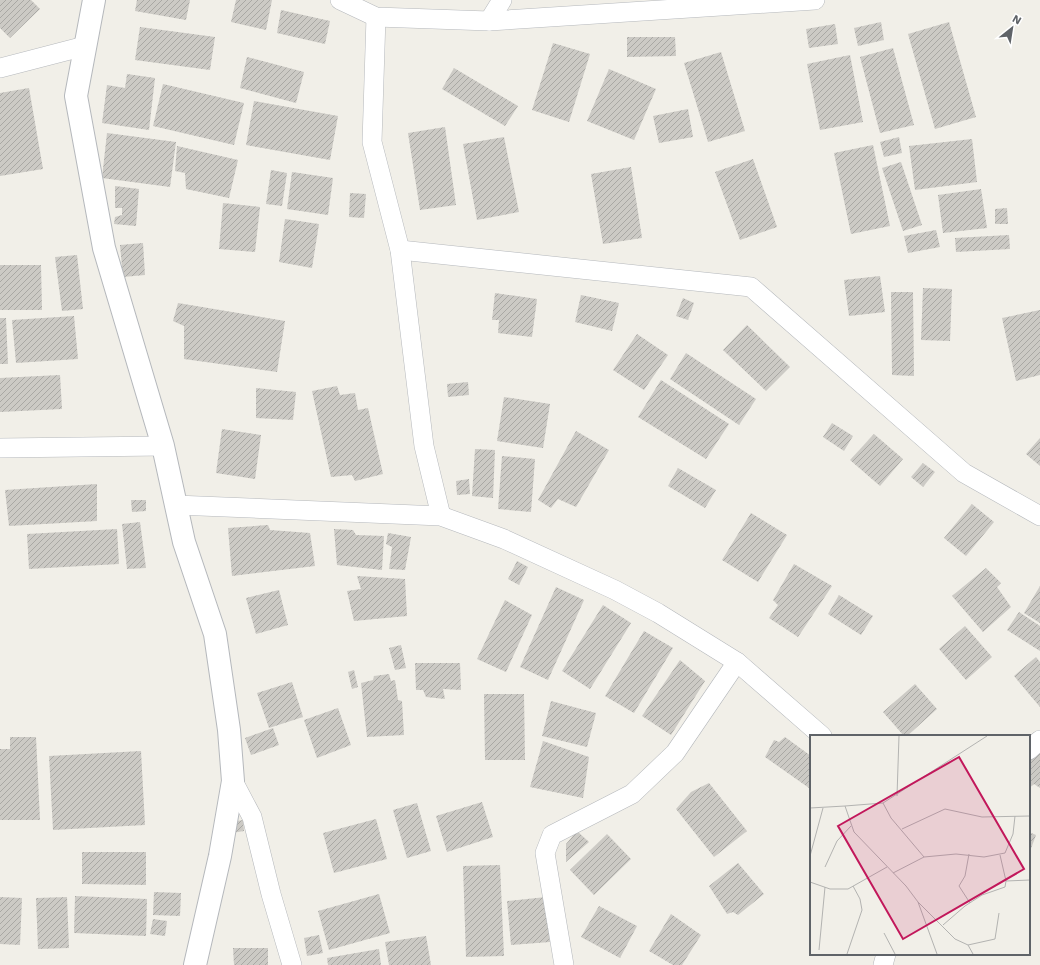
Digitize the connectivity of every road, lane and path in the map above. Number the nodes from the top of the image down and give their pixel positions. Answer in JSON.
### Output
{"nodes":[{"id":1,"x":94,"y":0,"type":"edge"},
{"id":2,"x":340,"y":0,"type":"edge"},
{"id":3,"x":502,"y":0,"type":"edge"},
{"id":4,"x":815,"y":0,"type":"edge"},
{"id":5,"x":376,"y":17,"type":"junction"},
{"id":6,"x":488,"y":20,"type":"junction"},
{"id":7,"x":85,"y":46,"type":"junction"},
{"id":8,"x":0,"y":68,"type":"edge"},
{"id":9,"x":400,"y":250,"type":"junction"},
{"id":10,"x":162,"y":446,"type":"junction"},
{"id":11,"x":0,"y":448,"type":"edge"},
{"id":12,"x":175,"y":505,"type":"junction"},
{"id":13,"x":441,"y":516,"type":"junction"},
{"id":14,"x":1040,"y":516,"type":"edge"},
{"id":15,"x":738,"y":662,"type":"junction"},
{"id":16,"x":821,"y":735,"type":"edge"},
{"id":17,"x":1040,"y":740,"type":"edge"},
{"id":18,"x":1030,"y":749,"type":"edge"},
{"id":19,"x":233,"y":781,"type":"junction"},
{"id":20,"x":886,"y":955,"type":"edge"},
{"id":21,"x":195,"y":965,"type":"edge"},
{"id":22,"x":292,"y":965,"type":"edge"},
{"id":23,"x":564,"y":965,"type":"edge"},
{"id":24,"x":883,"y":965,"type":"edge"}],
"edges":[{"from":1,"to":7,"type":"street"},
{"from":2,"to":5,"type":"street"},
{"from":3,"to":6,"type":"street"},
{"from":4,"to":6,"type":"street"},
{"from":5,"to":6,"type":"street"},
{"from":5,"to":9,"type":"street"},
{"from":7,"to":8,"type":"street"},
{"from":7,"to":10,"type":"street"},
{"from":9,"to":13,"type":"street"},
{"from":9,"to":14,"type":"street"},
{"from":10,"to":11,"type":"street"},
{"from":10,"to":12,"type":"street"},
{"from":12,"to":13,"type":"street"},
{"from":12,"to":19,"type":"street"},
{"from":13,"to":15,"type":"street"},
{"from":15,"to":16,"type":"street"},
{"from":15,"to":23,"type":"street"},
{"from":17,"to":18,"type":"street"},
{"from":19,"to":21,"type":"street"},
{"from":19,"to":22,"type":"street"},
{"from":20,"to":24,"type":"street"}]}
